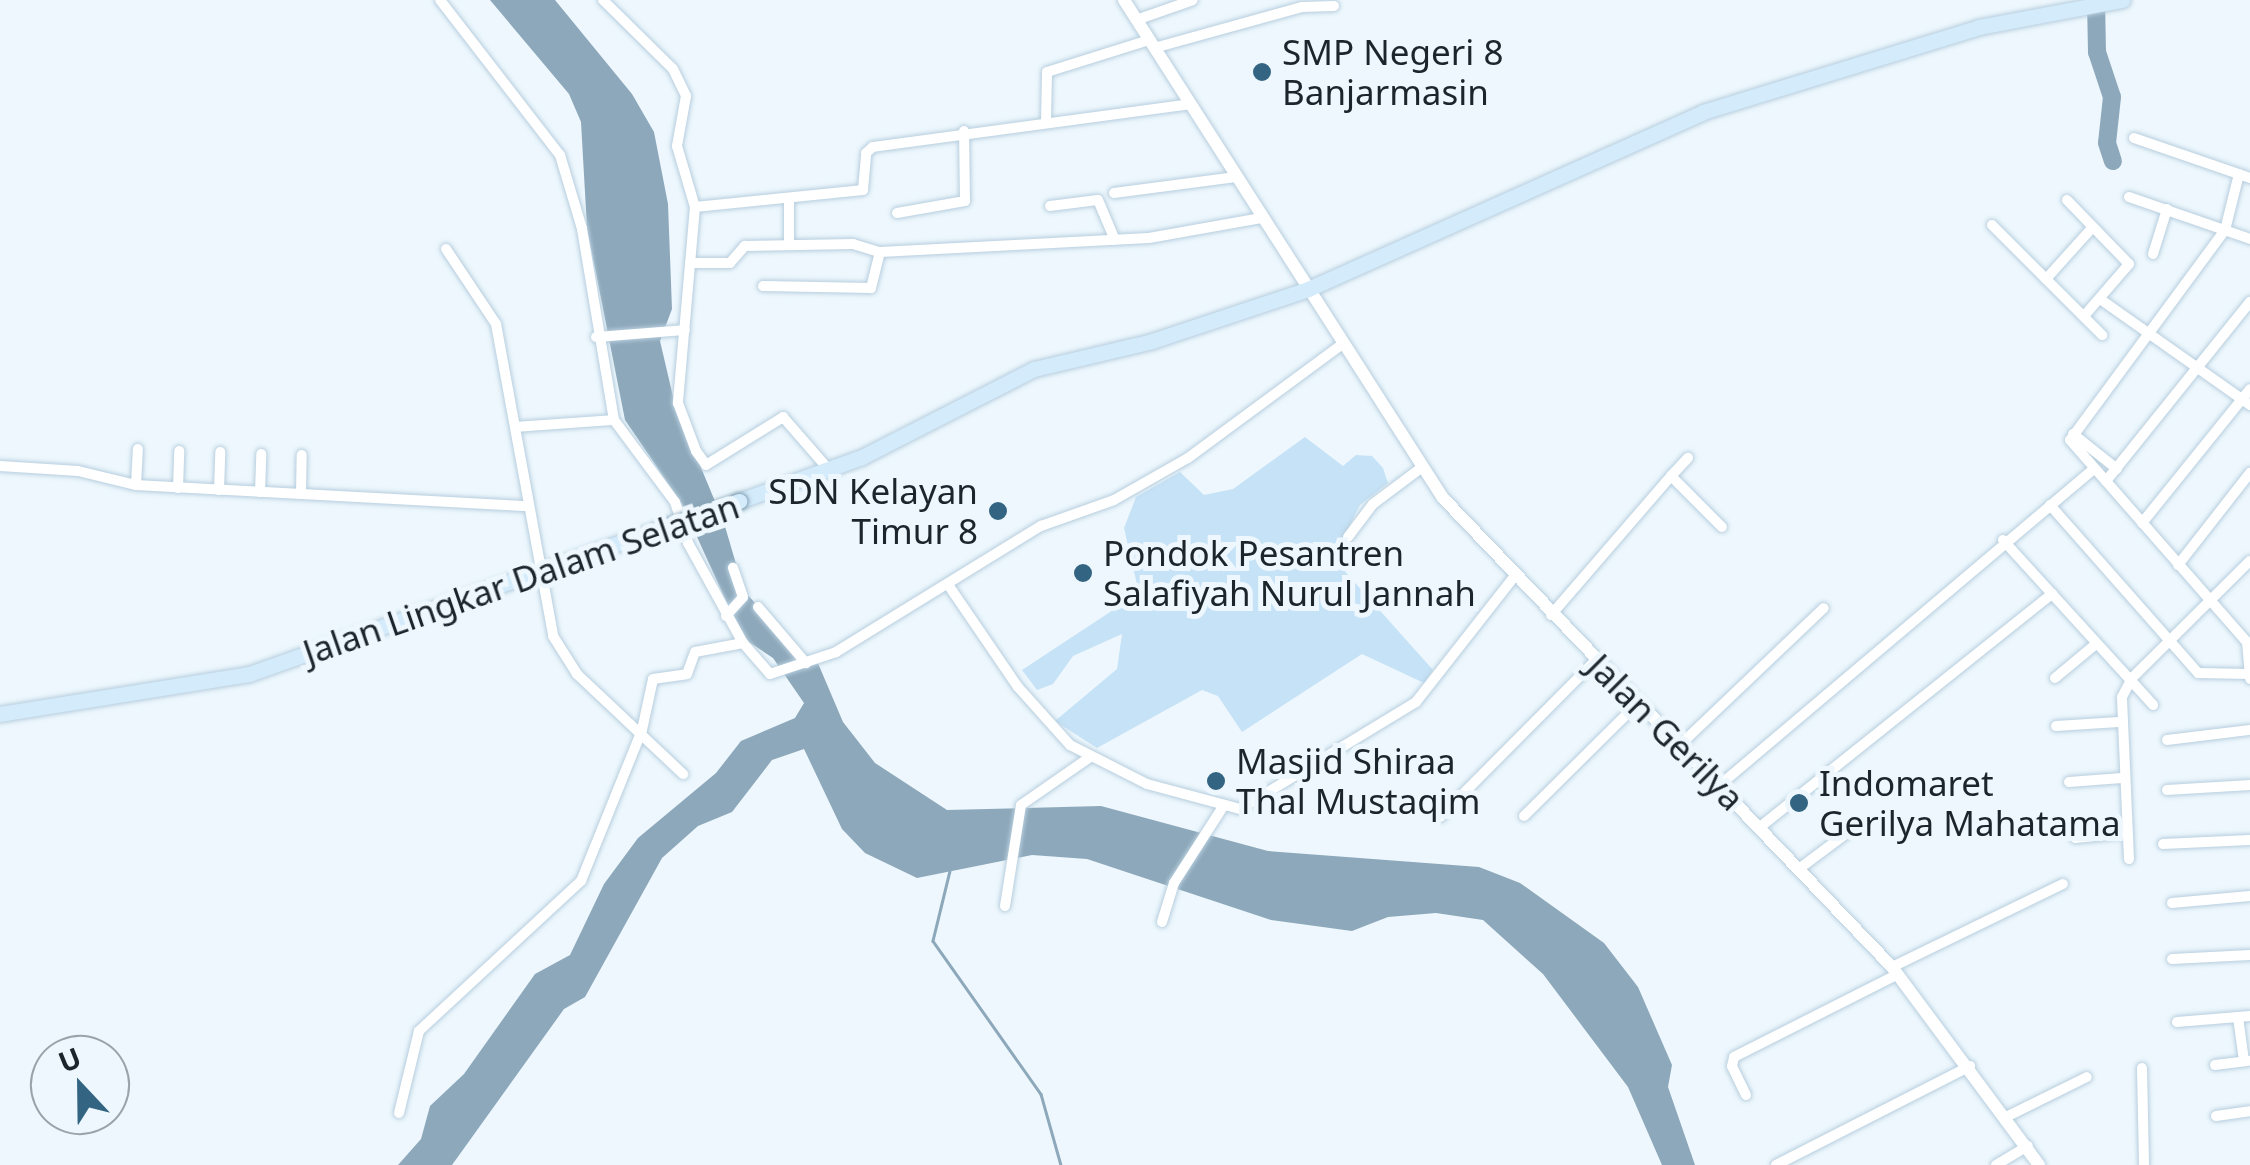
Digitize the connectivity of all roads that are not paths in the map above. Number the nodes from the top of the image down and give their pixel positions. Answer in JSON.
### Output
{"nodes":[{"id":1,"x":440,"y":0,"type":"edge"},
{"id":2,"x":603,"y":0,"type":"edge"},
{"id":3,"x":1124,"y":0,"type":"edge"},
{"id":4,"x":1193,"y":0,"type":"edge"},
{"id":5,"x":2116,"y":1,"type":"edge"},
{"id":6,"x":2074,"y":3,"type":"edge"},
{"id":7,"x":1334,"y":6,"type":"dead end"},
{"id":8,"x":1136,"y":20,"type":"junction"},
{"id":9,"x":1152,"y":44,"type":"junction"},
{"id":10,"x":1190,"y":104,"type":"junction"},
{"id":11,"x":1046,"y":121,"type":"junction"},
{"id":12,"x":964,"y":131,"type":"junction"},
{"id":13,"x":2134,"y":138,"type":"dead end"},
{"id":14,"x":2245,"y":176,"type":"edge"},
{"id":15,"x":1236,"y":177,"type":"junction"},
{"id":16,"x":1114,"y":194,"type":"dead end"},
{"id":17,"x":2129,"y":197,"type":"dead end"},
{"id":18,"x":789,"y":198,"type":"junction"},
{"id":19,"x":2067,"y":200,"type":"dead end"},
{"id":20,"x":1050,"y":206,"type":"dead end"},
{"id":21,"x":695,"y":207,"type":"junction"},
{"id":22,"x":2167,"y":209,"type":"junction"},
{"id":23,"x":897,"y":214,"type":"dead end"},
{"id":24,"x":1262,"y":218,"type":"junction"},
{"id":25,"x":1992,"y":225,"type":"dead end"},
{"id":26,"x":2092,"y":228,"type":"junction"},
{"id":27,"x":2225,"y":230,"type":"junction"},
{"id":28,"x":2250,"y":239,"type":"edge"},
{"id":29,"x":1115,"y":240,"type":"junction"},
{"id":30,"x":789,"y":245,"type":"junction"},
{"id":31,"x":446,"y":248,"type":"dead end"},
{"id":32,"x":880,"y":252,"type":"junction"},
{"id":33,"x":2153,"y":254,"type":"dead end"},
{"id":34,"x":690,"y":263,"type":"junction"},
{"id":35,"x":2046,"y":279,"type":"junction"},
{"id":36,"x":764,"y":286,"type":"dead end"},
{"id":37,"x":1308,"y":289,"type":"junction"},
{"id":38,"x":2100,"y":299,"type":"junction"},
{"id":39,"x":2247,"y":306,"type":"edge"},
{"id":40,"x":2084,"y":316,"type":"junction"},
{"id":41,"x":685,"y":330,"type":"junction"},
{"id":42,"x":2102,"y":335,"type":"dead end"},
{"id":43,"x":2151,"y":336,"type":"junction"},
{"id":44,"x":599,"y":337,"type":"junction"},
{"id":45,"x":1340,"y":346,"type":"junction"},
{"id":46,"x":2198,"y":370,"type":"junction"},
{"id":47,"x":2248,"y":398,"type":"edge"},
{"id":48,"x":614,"y":420,"type":"junction"},
{"id":49,"x":516,"y":427,"type":"junction"},
{"id":50,"x":2073,"y":434,"type":"junction"},
{"id":51,"x":138,"y":449,"type":"dead end"},
{"id":52,"x":179,"y":452,"type":"dead end"},
{"id":53,"x":220,"y":452,"type":"dead end"},
{"id":54,"x":261,"y":454,"type":"dead end"},
{"id":55,"x":302,"y":454,"type":"dead end"},
{"id":56,"x":1688,"y":458,"type":"dead end"},
{"id":57,"x":0,"y":466,"type":"edge"},
{"id":58,"x":1421,"y":468,"type":"junction"},
{"id":59,"x":2118,"y":468,"type":"junction"},
{"id":60,"x":830,"y":470,"type":"junction"},
{"id":61,"x":2093,"y":470,"type":"junction"},
{"id":62,"x":2250,"y":474,"type":"edge"},
{"id":63,"x":1671,"y":476,"type":"junction"},
{"id":64,"x":2106,"y":481,"type":"junction"},
{"id":65,"x":136,"y":485,"type":"junction"},
{"id":66,"x":178,"y":488,"type":"junction"},
{"id":67,"x":219,"y":490,"type":"junction"},
{"id":68,"x":260,"y":492,"type":"junction"},
{"id":69,"x":301,"y":494,"type":"junction"},
{"id":70,"x":2050,"y":505,"type":"junction"},
{"id":71,"x":526,"y":506,"type":"junction"},
{"id":72,"x":2142,"y":523,"type":"junction"},
{"id":73,"x":1722,"y":527,"type":"dead end"},
{"id":74,"x":1348,"y":537,"type":"dead end"},
{"id":75,"x":2003,"y":540,"type":"junction"},
{"id":76,"x":2250,"y":561,"type":"edge"},
{"id":77,"x":2178,"y":564,"type":"junction"},
{"id":78,"x":733,"y":568,"type":"dead end"},
{"id":79,"x":538,"y":572,"type":"junction"},
{"id":80,"x":1514,"y":576,"type":"junction"},
{"id":81,"x":949,"y":586,"type":"junction"},
{"id":82,"x":2052,"y":594,"type":"junction"},
{"id":83,"x":2212,"y":603,"type":"junction"},
{"id":84,"x":758,"y":607,"type":"dead end"},
{"id":85,"x":1824,"y":608,"type":"dead end"},
{"id":86,"x":726,"y":614,"type":"junction"},
{"id":87,"x":1551,"y":615,"type":"junction"},
{"id":88,"x":2169,"y":639,"type":"junction"},
{"id":89,"x":2249,"y":640,"type":"edge"},
{"id":90,"x":743,"y":643,"type":"junction"},
{"id":91,"x":2096,"y":644,"type":"junction"},
{"id":92,"x":1596,"y":660,"type":"junction"},
{"id":93,"x":806,"y":663,"type":"junction"},
{"id":94,"x":2250,"y":676,"type":"edge"},
{"id":95,"x":2055,"y":678,"type":"dead end"},
{"id":96,"x":2132,"y":678,"type":"junction"},
{"id":97,"x":1639,"y":702,"type":"junction"},
{"id":98,"x":2153,"y":705,"type":"dead end"},
{"id":99,"x":0,"y":714,"type":"edge"},
{"id":100,"x":2119,"y":722,"type":"junction"},
{"id":101,"x":2056,"y":726,"type":"dead end"},
{"id":102,"x":642,"y":730,"type":"junction"},
{"id":103,"x":2250,"y":730,"type":"edge"},
{"id":104,"x":2168,"y":740,"type":"dead end"},
{"id":105,"x":1681,"y":744,"type":"junction"},
{"id":106,"x":1090,"y":757,"type":"junction"},
{"id":107,"x":683,"y":774,"type":"dead end"},
{"id":108,"x":2122,"y":778,"type":"junction"},
{"id":109,"x":2069,"y":782,"type":"dead end"},
{"id":110,"x":1720,"y":784,"type":"junction"},
{"id":111,"x":2250,"y":785,"type":"edge"},
{"id":112,"x":2167,"y":790,"type":"dead end"},
{"id":113,"x":1224,"y":804,"type":"junction"},
{"id":114,"x":1524,"y":816,"type":"dead end"},
{"id":115,"x":1440,"y":818,"type":"dead end"},
{"id":116,"x":1760,"y":826,"type":"junction"},
{"id":117,"x":1854,"y":826,"type":"dead end"},
{"id":118,"x":2125,"y":833,"type":"junction"},
{"id":119,"x":2076,"y":838,"type":"dead end"},
{"id":120,"x":2250,"y":840,"type":"edge"},
{"id":121,"x":2163,"y":844,"type":"dead end"},
{"id":122,"x":2129,"y":858,"type":"dead end"},
{"id":123,"x":1800,"y":868,"type":"junction"},
{"id":124,"x":2063,"y":884,"type":"dead end"},
{"id":125,"x":2250,"y":896,"type":"edge"},
{"id":126,"x":2172,"y":903,"type":"dead end"},
{"id":127,"x":1005,"y":906,"type":"dead end"},
{"id":128,"x":1162,"y":922,"type":"dead end"},
{"id":129,"x":2250,"y":956,"type":"edge"},
{"id":130,"x":2172,"y":959,"type":"dead end"},
{"id":131,"x":1895,"y":970,"type":"junction"},
{"id":132,"x":2244,"y":1016,"type":"edge"},
{"id":133,"x":2177,"y":1022,"type":"dead end"},
{"id":134,"x":2247,"y":1061,"type":"edge"},
{"id":135,"x":2215,"y":1064,"type":"dead end"},
{"id":136,"x":1970,"y":1066,"type":"junction"},
{"id":137,"x":2142,"y":1068,"type":"dead end"},
{"id":138,"x":2087,"y":1077,"type":"dead end"},
{"id":139,"x":1746,"y":1095,"type":"dead end"},
{"id":140,"x":2250,"y":1112,"type":"edge"},
{"id":141,"x":399,"y":1114,"type":"dead end"},
{"id":142,"x":2216,"y":1116,"type":"dead end"},
{"id":143,"x":2006,"y":1117,"type":"junction"},
{"id":144,"x":2028,"y":1146,"type":"junction"},
{"id":145,"x":1776,"y":1165,"type":"edge"},
{"id":146,"x":1996,"y":1165,"type":"edge"},
{"id":147,"x":2039,"y":1165,"type":"edge"},
{"id":148,"x":2144,"y":1165,"type":"edge"}],
"edges":[{"from":1,"to":44,"type":"street"},
{"from":2,"to":21,"type":"street"},
{"from":3,"to":8,"type":"street","name":"Jalan Gerilya"},
{"from":4,"to":8,"type":"street"},
{"from":5,"to":6,"type":"main road","name":"Jalan Lingkar Dalam Selatan"},
{"from":6,"to":37,"type":"main road","name":"Jalan Lingkar Dalam Selatan"},
{"from":7,"to":9,"type":"street"},
{"from":8,"to":9,"type":"street","name":"Jalan Gerilya"},
{"from":9,"to":10,"type":"street","name":"Jalan Gerilya"},
{"from":9,"to":11,"type":"street"},
{"from":10,"to":11,"type":"street"},
{"from":10,"to":15,"type":"street","name":"Jalan Gerilya"},
{"from":11,"to":12,"type":"street"},
{"from":12,"to":18,"type":"street"},
{"from":12,"to":23,"type":"street"},
{"from":13,"to":14,"type":"street"},
{"from":14,"to":27,"type":"street"},
{"from":15,"to":16,"type":"street"},
{"from":15,"to":24,"type":"street","name":"Jalan Gerilya"},
{"from":17,"to":22,"type":"street"},
{"from":18,"to":21,"type":"street"},
{"from":18,"to":30,"type":"street"},
{"from":19,"to":26,"type":"street"},
{"from":20,"to":29,"type":"street"},
{"from":21,"to":34,"type":"street"},
{"from":22,"to":27,"type":"street"},
{"from":22,"to":33,"type":"street"},
{"from":24,"to":29,"type":"street"},
{"from":24,"to":37,"type":"street","name":"Jalan Gerilya"},
{"from":25,"to":35,"type":"street"},
{"from":26,"to":35,"type":"street"},
{"from":26,"to":38,"type":"street"},
{"from":27,"to":28,"type":"street"},
{"from":27,"to":43,"type":"street"},
{"from":29,"to":32,"type":"street"},
{"from":30,"to":32,"type":"street"},
{"from":30,"to":34,"type":"street"},
{"from":31,"to":49,"type":"street"},
{"from":32,"to":36,"type":"street"},
{"from":34,"to":41,"type":"street"},
{"from":35,"to":40,"type":"street"},
{"from":37,"to":45,"type":"street","name":"Jalan Gerilya"},
{"from":37,"to":60,"type":"main road","name":"Jalan Lingkar Dalam Selatan"},
{"from":38,"to":40,"type":"street"},
{"from":38,"to":43,"type":"street"},
{"from":39,"to":46,"type":"street"},
{"from":40,"to":42,"type":"street"},
{"from":41,"to":44,"type":"street"},
{"from":41,"to":60,"type":"street"},
{"from":43,"to":46,"type":"street"},
{"from":43,"to":50,"type":"street"},
{"from":44,"to":48,"type":"street"},
{"from":45,"to":58,"type":"street","name":"Jalan Gerilya"},
{"from":45,"to":81,"type":"street"},
{"from":46,"to":47,"type":"street"},
{"from":46,"to":59,"type":"street"},
{"from":47,"to":72,"type":"street"},
{"from":48,"to":49,"type":"street"},
{"from":48,"to":86,"type":"street"},
{"from":49,"to":71,"type":"street"},
{"from":50,"to":59,"type":"street"},
{"from":50,"to":61,"type":"street"},
{"from":51,"to":65,"type":"street"},
{"from":52,"to":66,"type":"street"},
{"from":53,"to":67,"type":"street"},
{"from":54,"to":68,"type":"street"},
{"from":55,"to":69,"type":"street"},
{"from":56,"to":63,"type":"street"},
{"from":57,"to":65,"type":"street"},
{"from":58,"to":74,"type":"street"},
{"from":58,"to":80,"type":"street","name":"Jalan Gerilya"},
{"from":59,"to":64,"type":"street"},
{"from":60,"to":79,"type":"main road","name":"Jalan Lingkar Dalam Selatan","bridge":true},
{"from":61,"to":64,"type":"street"},
{"from":61,"to":70,"type":"street"},
{"from":62,"to":77,"type":"street"},
{"from":63,"to":73,"type":"street"},
{"from":63,"to":87,"type":"street"},
{"from":64,"to":72,"type":"street"},
{"from":65,"to":66,"type":"street"},
{"from":66,"to":67,"type":"street"},
{"from":67,"to":68,"type":"street"},
{"from":68,"to":69,"type":"street"},
{"from":69,"to":71,"type":"street"},
{"from":70,"to":75,"type":"street"},
{"from":70,"to":88,"type":"street"},
{"from":71,"to":79,"type":"street"},
{"from":72,"to":77,"type":"street"},
{"from":75,"to":82,"type":"street"},
{"from":75,"to":110,"type":"street"},
{"from":76,"to":83,"type":"street"},
{"from":77,"to":83,"type":"street"},
{"from":78,"to":86,"type":"street"},
{"from":79,"to":99,"type":"main road","name":"Jalan Lingkar Dalam Selatan"},
{"from":79,"to":102,"type":"street"},
{"from":80,"to":87,"type":"street","name":"Jalan Gerilya"},
{"from":80,"to":113,"type":"street"},
{"from":81,"to":93,"type":"street"},
{"from":81,"to":106,"type":"street"},
{"from":82,"to":91,"type":"street"},
{"from":82,"to":116,"type":"street"},
{"from":83,"to":88,"type":"street"},
{"from":83,"to":89,"type":"street"},
{"from":84,"to":93,"type":"street"},
{"from":85,"to":105,"type":"street"},
{"from":86,"to":90,"type":"street"},
{"from":87,"to":92,"type":"street","name":"Jalan Gerilya"},
{"from":88,"to":94,"type":"street"},
{"from":88,"to":96,"type":"street"},
{"from":89,"to":94,"type":"street"},
{"from":90,"to":93,"type":"street"},
{"from":90,"to":102,"type":"street"},
{"from":91,"to":95,"type":"street"},
{"from":91,"to":96,"type":"street"},
{"from":92,"to":97,"type":"street","name":"Jalan Gerilya"},
{"from":92,"to":115,"type":"street"},
{"from":96,"to":98,"type":"street"},
{"from":96,"to":100,"type":"street"},
{"from":97,"to":105,"type":"street","name":"Jalan Gerilya"},
{"from":97,"to":114,"type":"street"},
{"from":100,"to":101,"type":"street"},
{"from":100,"to":108,"type":"street"},
{"from":102,"to":107,"type":"street"},
{"from":102,"to":141,"type":"street"},
{"from":103,"to":104,"type":"street"},
{"from":105,"to":110,"type":"street","name":"Jalan Gerilya"},
{"from":106,"to":113,"type":"street"},
{"from":106,"to":127,"type":"street"},
{"from":108,"to":109,"type":"street"},
{"from":108,"to":118,"type":"street"},
{"from":110,"to":116,"type":"street","name":"Jalan Gerilya"},
{"from":111,"to":112,"type":"street"},
{"from":113,"to":128,"type":"street"},
{"from":116,"to":123,"type":"street","name":"Jalan Gerilya"},
{"from":117,"to":123,"type":"street"},
{"from":118,"to":119,"type":"street"},
{"from":118,"to":122,"type":"street"},
{"from":120,"to":121,"type":"street"},
{"from":123,"to":131,"type":"street","name":"Jalan Gerilya"},
{"from":124,"to":131,"type":"street"},
{"from":125,"to":126,"type":"street"},
{"from":129,"to":130,"type":"street"},
{"from":131,"to":136,"type":"street","name":"Jalan Gerilya"},
{"from":131,"to":139,"type":"street"},
{"from":132,"to":133,"type":"street"},
{"from":132,"to":134,"type":"street"},
{"from":134,"to":135,"type":"street"},
{"from":136,"to":143,"type":"street","name":"Jalan Gerilya"},
{"from":136,"to":145,"type":"street"},
{"from":137,"to":148,"type":"street"},
{"from":138,"to":143,"type":"street"},
{"from":140,"to":142,"type":"street"},
{"from":143,"to":144,"type":"street","name":"Jalan Gerilya"},
{"from":144,"to":146,"type":"street"},
{"from":144,"to":147,"type":"street","name":"Jalan Gerilya"}]}
